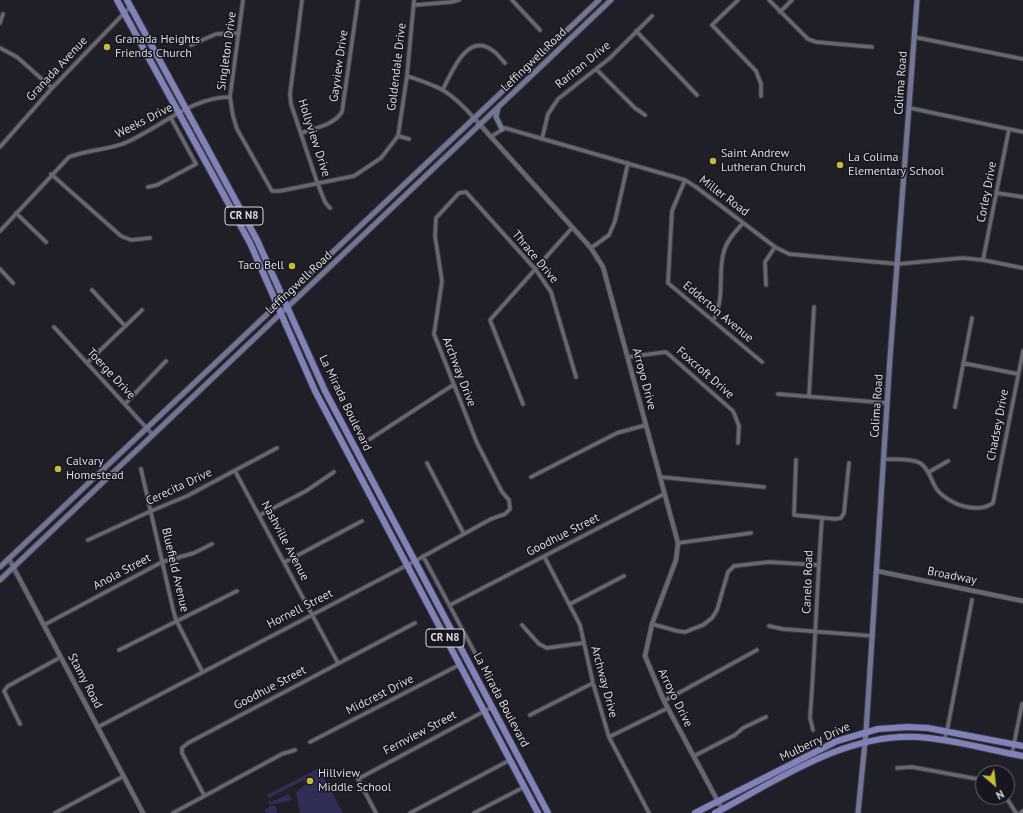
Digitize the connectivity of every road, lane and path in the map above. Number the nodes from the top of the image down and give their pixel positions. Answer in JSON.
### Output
{"nodes":[{"id":1,"x":117,"y":0,"type":"edge"},
{"id":2,"x":127,"y":0,"type":"edge"},
{"id":3,"x":243,"y":0,"type":"edge"},
{"id":4,"x":302,"y":0,"type":"edge"},
{"id":5,"x":358,"y":0,"type":"edge"},
{"id":6,"x":459,"y":0,"type":"edge"},
{"id":7,"x":512,"y":0,"type":"edge"},
{"id":8,"x":599,"y":0,"type":"edge"},
{"id":9,"x":611,"y":0,"type":"edge"},
{"id":10,"x":738,"y":0,"type":"edge"},
{"id":11,"x":769,"y":0,"type":"edge"},
{"id":12,"x":792,"y":0,"type":"edge"},
{"id":13,"x":917,"y":0,"type":"edge"},
{"id":14,"x":414,"y":2,"type":"edge"},
{"id":15,"x":130,"y":6,"type":"junction"},
{"id":16,"x":780,"y":12,"type":"junction"},
{"id":17,"x":124,"y":13,"type":"junction"},
{"id":18,"x":3,"y":14,"type":"dead end"},
{"id":19,"x":652,"y":16,"type":"dead end"},
{"id":20,"x":0,"y":23,"type":"edge"},
{"id":21,"x":540,"y":30,"type":"dead end"},
{"id":22,"x":636,"y":31,"type":"junction"},
{"id":23,"x":239,"y":33,"type":"junction"},
{"id":24,"x":914,"y":37,"type":"junction"},
{"id":25,"x":191,"y":45,"type":"dead end"},
{"id":26,"x":872,"y":47,"type":"dead end"},
{"id":27,"x":0,"y":48,"type":"edge"},
{"id":28,"x":1023,"y":59,"type":"edge"},
{"id":29,"x":505,"y":64,"type":"dead end"},
{"id":30,"x":596,"y":69,"type":"junction"},
{"id":31,"x":407,"y":76,"type":"junction"},
{"id":32,"x":52,"y":88,"type":"junction"},
{"id":33,"x":443,"y":89,"type":"junction"},
{"id":34,"x":697,"y":95,"type":"dead end"},
{"id":35,"x":761,"y":96,"type":"dead end"},
{"id":36,"x":230,"y":97,"type":"junction"},
{"id":37,"x":499,"y":107,"type":"junction"},
{"id":38,"x":910,"y":108,"type":"junction"},
{"id":39,"x":187,"y":110,"type":"junction"},
{"id":40,"x":179,"y":114,"type":"junction"},
{"id":41,"x":645,"y":115,"type":"dead end"},
{"id":42,"x":171,"y":118,"type":"junction"},
{"id":43,"x":474,"y":118,"type":"junction"},
{"id":44,"x":480,"y":124,"type":"junction"},
{"id":45,"x":502,"y":128,"type":"junction"},
{"id":46,"x":1010,"y":128,"type":"junction"},
{"id":47,"x":301,"y":132,"type":"junction"},
{"id":48,"x":1023,"y":132,"type":"edge"},
{"id":49,"x":398,"y":136,"type":"junction"},
{"id":50,"x":492,"y":136,"type":"junction"},
{"id":51,"x":409,"y":139,"type":"dead end"},
{"id":52,"x":542,"y":139,"type":"junction"},
{"id":53,"x":0,"y":147,"type":"edge"},
{"id":54,"x":628,"y":163,"type":"junction"},
{"id":55,"x":51,"y":174,"type":"junction"},
{"id":56,"x":685,"y":180,"type":"junction"},
{"id":57,"x":318,"y":182,"type":"junction"},
{"id":58,"x":148,"y":187,"type":"dead end"},
{"id":59,"x":459,"y":193,"type":"joint"},
{"id":60,"x":997,"y":193,"type":"junction"},
{"id":61,"x":1023,"y":196,"type":"edge"},
{"id":62,"x":330,"y":208,"type":"dead end"},
{"id":63,"x":16,"y":213,"type":"junction"},
{"id":64,"x":743,"y":223,"type":"junction"},
{"id":65,"x":572,"y":228,"type":"junction"},
{"id":66,"x":0,"y":231,"type":"edge"},
{"id":67,"x":150,"y":238,"type":"dead end"},
{"id":68,"x":46,"y":242,"type":"dead end"},
{"id":69,"x":775,"y":247,"type":"junction"},
{"id":70,"x":590,"y":248,"type":"junction"},
{"id":71,"x":983,"y":260,"type":"junction"},
{"id":72,"x":898,"y":264,"type":"junction"},
{"id":73,"x":1023,"y":268,"type":"edge"},
{"id":74,"x":0,"y":269,"type":"edge"},
{"id":75,"x":536,"y":270,"type":"junction"},
{"id":76,"x":13,"y":283,"type":"dead end"},
{"id":77,"x":766,"y":285,"type":"dead end"},
{"id":78,"x":92,"y":290,"type":"dead end"},
{"id":79,"x":284,"y":299,"type":"junction"},
{"id":80,"x":277,"y":305,"type":"junction"},
{"id":81,"x":288,"y":307,"type":"junction"},
{"id":82,"x":814,"y":307,"type":"dead end"},
{"id":83,"x":142,"y":310,"type":"dead end"},
{"id":84,"x":281,"y":313,"type":"junction"},
{"id":85,"x":972,"y":318,"type":"dead end"},
{"id":86,"x":714,"y":321,"type":"junction"},
{"id":87,"x":125,"y":326,"type":"junction"},
{"id":88,"x":54,"y":327,"type":"dead end"},
{"id":89,"x":1023,"y":351,"type":"edge"},
{"id":90,"x":628,"y":357,"type":"junction"},
{"id":91,"x":166,"y":362,"type":"dead end"},
{"id":92,"x":762,"y":362,"type":"dead end"},
{"id":93,"x":87,"y":363,"type":"junction"},
{"id":94,"x":963,"y":363,"type":"junction"},
{"id":95,"x":1018,"y":374,"type":"junction"},
{"id":96,"x":576,"y":377,"type":"dead end"},
{"id":97,"x":453,"y":385,"type":"junction"},
{"id":98,"x":778,"y":394,"type":"dead end"},
{"id":99,"x":809,"y":396,"type":"junction"},
{"id":100,"x":887,"y":403,"type":"junction"},
{"id":101,"x":125,"y":404,"type":"junction"},
{"id":102,"x":524,"y":404,"type":"dead end"},
{"id":103,"x":955,"y":407,"type":"dead end"},
{"id":104,"x":646,"y":425,"type":"junction"},
{"id":105,"x":147,"y":428,"type":"junction"},
{"id":106,"x":153,"y":435,"type":"junction"},
{"id":107,"x":370,"y":438,"type":"dead end"},
{"id":108,"x":738,"y":443,"type":"dead end"},
{"id":109,"x":277,"y":448,"type":"dead end"},
{"id":110,"x":883,"y":459,"type":"junction"},
{"id":111,"x":796,"y":460,"type":"dead end"},
{"id":112,"x":948,"y":461,"type":"dead end"},
{"id":113,"x":849,"y":462,"type":"dead end"},
{"id":114,"x":427,"y":463,"type":"dead end"},
{"id":115,"x":141,"y":469,"type":"dead end"},
{"id":116,"x":235,"y":471,"type":"junction"},
{"id":117,"x":334,"y":472,"type":"dead end"},
{"id":118,"x":929,"y":472,"type":"junction"},
{"id":119,"x":531,"y":477,"type":"dead end"},
{"id":120,"x":660,"y":477,"type":"junction"},
{"id":121,"x":764,"y":487,"type":"dead end"},
{"id":122,"x":664,"y":494,"type":"junction"},
{"id":123,"x":510,"y":509,"type":"joint"},
{"id":124,"x":150,"y":511,"type":"junction"},
{"id":125,"x":260,"y":515,"type":"junction"},
{"id":126,"x":822,"y":518,"type":"junction"},
{"id":127,"x":362,"y":521,"type":"dead end"},
{"id":128,"x":751,"y":533,"type":"dead end"},
{"id":129,"x":464,"y":534,"type":"junction"},
{"id":130,"x":88,"y":540,"type":"dead end"},
{"id":131,"x":678,"y":543,"type":"junction"},
{"id":132,"x":212,"y":544,"type":"dead end"},
{"id":133,"x":423,"y":556,"type":"junction"},
{"id":134,"x":544,"y":556,"type":"junction"},
{"id":135,"x":9,"y":559,"type":"junction"},
{"id":136,"x":415,"y":561,"type":"junction"},
{"id":137,"x":162,"y":562,"type":"junction"},
{"id":138,"x":285,"y":562,"type":"junction"},
{"id":139,"x":406,"y":565,"type":"junction"},
{"id":140,"x":818,"y":565,"type":"junction"},
{"id":141,"x":0,"y":567,"type":"edge"},
{"id":142,"x":13,"y":567,"type":"junction"},
{"id":143,"x":877,"y":572,"type":"junction"},
{"id":144,"x":624,"y":576,"type":"dead end"},
{"id":145,"x":0,"y":580,"type":"edge"},
{"id":146,"x":237,"y":591,"type":"dead end"},
{"id":147,"x":972,"y":600,"type":"dead end"},
{"id":148,"x":1023,"y":601,"type":"edge"},
{"id":149,"x":570,"y":604,"type":"junction"},
{"id":150,"x":450,"y":606,"type":"junction"},
{"id":151,"x":312,"y":614,"type":"junction"},
{"id":152,"x":176,"y":620,"type":"junction"},
{"id":153,"x":415,"y":623,"type":"dead end"},
{"id":154,"x":652,"y":624,"type":"junction"},
{"id":155,"x":44,"y":625,"type":"junction"},
{"id":156,"x":522,"y":625,"type":"dead end"},
{"id":157,"x":769,"y":626,"type":"dead end"},
{"id":158,"x":817,"y":632,"type":"junction"},
{"id":159,"x":873,"y":636,"type":"junction"},
{"id":160,"x":583,"y":643,"type":"junction"},
{"id":161,"x":119,"y":650,"type":"dead end"},
{"id":162,"x":757,"y":650,"type":"dead end"},
{"id":163,"x":475,"y":653,"type":"dead end"},
{"id":164,"x":61,"y":657,"type":"junction"},
{"id":165,"x":338,"y":663,"type":"junction"},
{"id":166,"x":459,"y":665,"type":"junction"},
{"id":167,"x":202,"y":671,"type":"junction"},
{"id":168,"x":593,"y":683,"type":"junction"},
{"id":169,"x":664,"y":701,"type":"junction"},
{"id":170,"x":1022,"y":704,"type":"dead end"},
{"id":171,"x":492,"y":707,"type":"junction"},
{"id":172,"x":668,"y":708,"type":"junction"},
{"id":173,"x":484,"y":711,"type":"junction"},
{"id":174,"x":530,"y":715,"type":"dead end"},
{"id":175,"x":766,"y":717,"type":"dead end"},
{"id":176,"x":20,"y":724,"type":"dead end"},
{"id":177,"x":98,"y":727,"type":"junction"},
{"id":178,"x":813,"y":730,"type":"dead end"},
{"id":179,"x":948,"y":731,"type":"junction"},
{"id":180,"x":866,"y":732,"type":"junction"},
{"id":181,"x":609,"y":737,"type":"junction"},
{"id":182,"x":944,"y":740,"type":"junction"},
{"id":183,"x":310,"y":742,"type":"dead end"},
{"id":184,"x":865,"y":742,"type":"junction"},
{"id":185,"x":1015,"y":744,"type":"junction"},
{"id":186,"x":1023,"y":746,"type":"edge"},
{"id":187,"x":295,"y":750,"type":"dead end"},
{"id":188,"x":1012,"y":754,"type":"junction"},
{"id":189,"x":694,"y":756,"type":"junction"},
{"id":190,"x":1023,"y":756,"type":"edge"},
{"id":191,"x":510,"y":760,"type":"junction"},
{"id":192,"x":896,"y":768,"type":"dead end"},
{"id":193,"x":124,"y":776,"type":"junction"},
{"id":194,"x":975,"y":779,"type":"edge"},
{"id":195,"x":524,"y":787,"type":"junction"},
{"id":196,"x":204,"y":796,"type":"junction"},
{"id":197,"x":718,"y":802,"type":"junction"},
{"id":198,"x":722,"y":809,"type":"junction"},
{"id":199,"x":1023,"y":811,"type":"edge"},
{"id":200,"x":55,"y":813,"type":"edge"},
{"id":201,"x":143,"y":813,"type":"edge"},
{"id":202,"x":173,"y":813,"type":"edge"},
{"id":203,"x":376,"y":813,"type":"edge"},
{"id":204,"x":410,"y":813,"type":"edge"},
{"id":205,"x":474,"y":813,"type":"edge"},
{"id":206,"x":538,"y":813,"type":"edge"},
{"id":207,"x":548,"y":813,"type":"edge"},
{"id":208,"x":649,"y":813,"type":"edge"},
{"id":209,"x":695,"y":813,"type":"edge"},
{"id":210,"x":715,"y":813,"type":"edge"},
{"id":211,"x":858,"y":813,"type":"edge"},
{"id":212,"x":1020,"y":813,"type":"edge"}],
"edges":[{"from":1,"to":17,"type":"main road","name":"La Mirada Boulevard","number":"CR N8"},
{"from":2,"to":15,"type":"main road","name":"La Mirada Boulevard","number":"CR N8"},
{"from":3,"to":23,"type":"street","name":"Singleton Drive"},
{"from":4,"to":47,"type":"street","name":"Hollyview Drive"},
{"from":5,"to":47,"type":"street","name":"Gayview Drive"},
{"from":6,"to":14,"type":"street"},
{"from":7,"to":21,"type":"street"},
{"from":8,"to":43,"type":"main road","name":"Leffingwell Road"},
{"from":9,"to":37,"type":"main road","name":"Leffingwell Road"},
{"from":10,"to":35,"type":"street"},
{"from":11,"to":16,"type":"street"},
{"from":12,"to":16,"type":"street"},
{"from":13,"to":24,"type":"main road","name":"Colima Road"},
{"from":14,"to":31,"type":"street","name":"Goldendale Drive"},
{"from":15,"to":17,"type":"street","name":"Granada Avenue"},
{"from":15,"to":39,"type":"main road","name":"La Mirada Boulevard","number":"CR N8"},
{"from":16,"to":26,"type":"street"},
{"from":17,"to":32,"type":"street","name":"Granada Avenue"},
{"from":17,"to":40,"type":"main road","name":"La Mirada Boulevard","number":"CR N8"},
{"from":18,"to":20,"type":"street"},
{"from":19,"to":22,"type":"street","name":"Raritan Drive"},
{"from":22,"to":30,"type":"street","name":"Raritan Drive"},
{"from":22,"to":34,"type":"street"},
{"from":23,"to":25,"type":"street"},
{"from":23,"to":36,"type":"street","name":"Singleton Drive"},
{"from":24,"to":28,"type":"street"},
{"from":24,"to":38,"type":"main road","name":"Colima Road"},
{"from":27,"to":32,"type":"street"},
{"from":29,"to":33,"type":"street"},
{"from":30,"to":41,"type":"street"},
{"from":30,"to":52,"type":"street","name":"Raritan Drive"},
{"from":31,"to":33,"type":"street","name":"Arroyo Drive"},
{"from":31,"to":49,"type":"street","name":"Goldendale Drive"},
{"from":32,"to":53,"type":"street","name":"Granada Avenue"},
{"from":33,"to":43,"type":"street","name":"Arroyo Drive"},
{"from":36,"to":39,"type":"street","name":"Weeks Drive"},
{"from":36,"to":57,"type":"street","name":"Singleton Drive"},
{"from":37,"to":44,"type":"main road","name":"Leffingwell Road"},
{"from":37,"to":45,"type":"main road"},
{"from":38,"to":46,"type":"street"},
{"from":38,"to":72,"type":"main road","name":"Colima Road"},
{"from":39,"to":40,"type":"street","name":"Weeks Drive"},
{"from":39,"to":79,"type":"main road","name":"La Mirada Boulevard","number":"CR N8"},
{"from":40,"to":42,"type":"street","name":"Weeks Drive"},
{"from":40,"to":80,"type":"main road","name":"La Mirada Boulevard","number":"CR N8"},
{"from":42,"to":55,"type":"street","name":"Weeks Drive"},
{"from":42,"to":58,"type":"street"},
{"from":43,"to":44,"type":"street","name":"Arroyo Drive"},
{"from":43,"to":79,"type":"main road","name":"Leffingwell Road"},
{"from":44,"to":50,"type":"street","name":"Arroyo Drive"},
{"from":44,"to":81,"type":"main road","name":"Leffingwell Road"},
{"from":45,"to":50,"type":"street"},
{"from":45,"to":52,"type":"street","name":"Miller Road"},
{"from":46,"to":48,"type":"street"},
{"from":46,"to":60,"type":"street","name":"Corley Drive"},
{"from":47,"to":57,"type":"street","name":"Hollyview Drive"},
{"from":49,"to":51,"type":"street"},
{"from":49,"to":57,"type":"street","name":"Goldendale Drive"},
{"from":50,"to":65,"type":"street","name":"Arroyo Drive"},
{"from":52,"to":54,"type":"street","name":"Miller Road"},
{"from":54,"to":56,"type":"street","name":"Miller Road"},
{"from":54,"to":70,"type":"street"},
{"from":55,"to":63,"type":"street","name":"Weeks Drive"},
{"from":55,"to":67,"type":"street"},
{"from":56,"to":64,"type":"street","name":"Miller Road"},
{"from":56,"to":86,"type":"street","name":"Edderton Avenue"},
{"from":57,"to":62,"type":"street","name":"Hollyview Drive"},
{"from":59,"to":75,"type":"street","name":"Thrace Drive"},
{"from":59,"to":97,"type":"street","name":"Archway Drive"},
{"from":60,"to":61,"type":"street"},
{"from":60,"to":71,"type":"street","name":"Corley Drive"},
{"from":63,"to":66,"type":"street","name":"Weeks Drive"},
{"from":63,"to":68,"type":"street"},
{"from":64,"to":69,"type":"street","name":"Miller Road"},
{"from":64,"to":86,"type":"street"},
{"from":65,"to":70,"type":"street","name":"Arroyo Drive"},
{"from":65,"to":75,"type":"street"},
{"from":69,"to":72,"type":"street","name":"Miller Road"},
{"from":69,"to":77,"type":"street"},
{"from":70,"to":90,"type":"street","name":"Arroyo Drive"},
{"from":71,"to":72,"type":"street","name":"Miller Road"},
{"from":71,"to":73,"type":"street","name":"Miller Road"},
{"from":72,"to":100,"type":"main road","name":"Colima Road"},
{"from":74,"to":76,"type":"street"},
{"from":75,"to":96,"type":"street","name":"Thrace Drive"},
{"from":75,"to":102,"type":"street"},
{"from":78,"to":87,"type":"street"},
{"from":79,"to":80,"type":"main road","name":"Leffingwell Road"},
{"from":79,"to":81,"type":"main road","name":"La Mirada Boulevard","number":"CR N8"},
{"from":80,"to":84,"type":"main road","name":"La Mirada Boulevard","number":"CR N8"},
{"from":80,"to":105,"type":"main road","name":"Leffingwell Road"},
{"from":81,"to":84,"type":"main road","name":"Leffingwell Road"},
{"from":81,"to":136,"type":"main road","name":"La Mirada Boulevard","number":"CR N8"},
{"from":82,"to":99,"type":"street"},
{"from":83,"to":87,"type":"street"},
{"from":84,"to":106,"type":"main road","name":"Leffingwell Road"},
{"from":84,"to":139,"type":"main road","name":"La Mirada Boulevard","number":"CR N8"},
{"from":85,"to":94,"type":"street"},
{"from":86,"to":92,"type":"street","name":"Edderton Avenue"},
{"from":87,"to":93,"type":"street"},
{"from":88,"to":93,"type":"street","name":"Toerge Drive"},
{"from":89,"to":95,"type":"street","name":"Chadsey Drive"},
{"from":90,"to":104,"type":"street","name":"Arroyo Drive"},
{"from":90,"to":108,"type":"street","name":"Foxcroft Drive"},
{"from":91,"to":101,"type":"street"},
{"from":93,"to":101,"type":"street","name":"Toerge Drive"},
{"from":94,"to":95,"type":"street"},
{"from":94,"to":103,"type":"street"},
{"from":95,"to":118,"type":"street","name":"Chadsey Drive"},
{"from":97,"to":107,"type":"street"},
{"from":97,"to":123,"type":"street","name":"Archway Drive"},
{"from":98,"to":99,"type":"street"},
{"from":99,"to":100,"type":"street"},
{"from":100,"to":110,"type":"main road","name":"Colima Road"},
{"from":101,"to":105,"type":"street","name":"Toerge Drive"},
{"from":104,"to":119,"type":"street"},
{"from":104,"to":120,"type":"street","name":"Arroyo Drive"},
{"from":105,"to":106,"type":"street","name":"Toerge Drive"},
{"from":105,"to":135,"type":"main road","name":"Leffingwell Road"},
{"from":106,"to":142,"type":"main road","name":"Leffingwell Road"},
{"from":109,"to":116,"type":"street","name":"Cerecita Drive"},
{"from":110,"to":118,"type":"street"},
{"from":110,"to":143,"type":"main road","name":"Colima Road"},
{"from":111,"to":126,"type":"street"},
{"from":112,"to":118,"type":"street"},
{"from":113,"to":126,"type":"street"},
{"from":114,"to":129,"type":"street"},
{"from":115,"to":124,"type":"street","name":"Bluefield Avenue"},
{"from":116,"to":124,"type":"street","name":"Cerecita Drive"},
{"from":116,"to":125,"type":"street","name":"Nashville Avenue"},
{"from":117,"to":125,"type":"street"},
{"from":120,"to":121,"type":"street"},
{"from":120,"to":122,"type":"street","name":"Arroyo Drive"},
{"from":122,"to":131,"type":"street","name":"Arroyo Drive"},
{"from":122,"to":134,"type":"street","name":"Goodhue Street"},
{"from":123,"to":129,"type":"street","name":"Hornell Street"},
{"from":124,"to":130,"type":"street","name":"Cerecita Drive"},
{"from":124,"to":137,"type":"street","name":"Bluefield Avenue"},
{"from":125,"to":138,"type":"street","name":"Nashville Avenue"},
{"from":126,"to":140,"type":"street","name":"Canelo Road"},
{"from":127,"to":138,"type":"street"},
{"from":128,"to":131,"type":"street"},
{"from":129,"to":133,"type":"street","name":"Hornell Street"},
{"from":131,"to":154,"type":"street","name":"Arroyo Drive"},
{"from":132,"to":137,"type":"street","name":"Anola Street"},
{"from":133,"to":136,"type":"street","name":"Hornell Street"},
{"from":133,"to":150,"type":"street","name":"La Mirada Boulevard"},
{"from":134,"to":149,"type":"street","name":"Archway Drive"},
{"from":134,"to":150,"type":"street","name":"Goodhue Street"},
{"from":135,"to":141,"type":"main road","name":"Leffingwell Road"},
{"from":135,"to":142,"type":"street","name":"Stamy Road"},
{"from":136,"to":139,"type":"street","name":"Hornell Street"},
{"from":136,"to":171,"type":"main road","name":"La Mirada Boulevard","number":"CR N8"},
{"from":137,"to":152,"type":"street","name":"Bluefield Avenue"},
{"from":137,"to":155,"type":"street","name":"Anola Street"},
{"from":138,"to":151,"type":"street","name":"Nashville Avenue"},
{"from":139,"to":151,"type":"street","name":"Hornell Street"},
{"from":139,"to":166,"type":"main road","name":"La Mirada Boulevard","number":"CR N8"},
{"from":140,"to":154,"type":"street"},
{"from":140,"to":158,"type":"street","name":"Canelo Road"},
{"from":142,"to":145,"type":"main road","name":"Leffingwell Road"},
{"from":142,"to":155,"type":"street","name":"Stamy Road"},
{"from":143,"to":148,"type":"street","name":"Broadway"},
{"from":143,"to":159,"type":"main road","name":"Colima Road"},
{"from":144,"to":149,"type":"street"},
{"from":146,"to":152,"type":"street"},
{"from":147,"to":179,"type":"street"},
{"from":149,"to":160,"type":"street","name":"Archway Drive"},
{"from":150,"to":163,"type":"street","name":"La Mirada Boulevard"},
{"from":151,"to":165,"type":"street","name":"Nashville Avenue"},
{"from":151,"to":167,"type":"street","name":"Hornell Street"},
{"from":152,"to":161,"type":"street"},
{"from":152,"to":167,"type":"street","name":"Bluefield Avenue"},
{"from":153,"to":165,"type":"street","name":"Goodhue Street"},
{"from":154,"to":169,"type":"street","name":"Arroyo Drive"},
{"from":155,"to":164,"type":"street","name":"Stamy Road"},
{"from":156,"to":160,"type":"street"},
{"from":157,"to":158,"type":"street"},
{"from":158,"to":159,"type":"street"},
{"from":158,"to":178,"type":"street","name":"Canelo Road"},
{"from":159,"to":180,"type":"main road","name":"Colima Road"},
{"from":160,"to":168,"type":"street","name":"Archway Drive"},
{"from":162,"to":169,"type":"street"},
{"from":164,"to":176,"type":"street"},
{"from":164,"to":177,"type":"street","name":"Stamy Road"},
{"from":165,"to":196,"type":"street","name":"Goodhue Street"},
{"from":166,"to":173,"type":"main road","name":"La Mirada Boulevard","number":"CR N8"},
{"from":166,"to":183,"type":"street","name":"Midcrest Drive"},
{"from":167,"to":177,"type":"street","name":"Hornell Street"},
{"from":168,"to":174,"type":"street"},
{"from":168,"to":181,"type":"street","name":"Archway Drive"},
{"from":169,"to":172,"type":"street","name":"Arroyo Drive"},
{"from":170,"to":185,"type":"street"},
{"from":171,"to":173,"type":"street","name":"Fernview Street"},
{"from":171,"to":207,"type":"main road","name":"La Mirada Boulevard","number":"CR N8"},
{"from":172,"to":181,"type":"street"},
{"from":172,"to":189,"type":"street","name":"Arroyo Drive"},
{"from":173,"to":191,"type":"main road","name":"La Mirada Boulevard","number":"CR N8"},
{"from":173,"to":203,"type":"street","name":"Fernview Street"},
{"from":175,"to":189,"type":"street"},
{"from":177,"to":193,"type":"street","name":"Stamy Road"},
{"from":179,"to":180,"type":"main road","name":"Mulberry Drive"},
{"from":179,"to":182,"type":"street"},
{"from":179,"to":185,"type":"main road","name":"Mulberry Drive"},
{"from":180,"to":184,"type":"main road","name":"Colima Road"},
{"from":180,"to":197,"type":"main road","name":"Mulberry Drive"},
{"from":181,"to":208,"type":"street","name":"Archway Drive"},
{"from":182,"to":184,"type":"main road","name":"Mulberry Drive"},
{"from":182,"to":188,"type":"main road","name":"Mulberry Drive"},
{"from":184,"to":198,"type":"main road","name":"Mulberry Drive"},
{"from":184,"to":211,"type":"main road","name":"Colima Road"},
{"from":185,"to":186,"type":"main road","name":"Mulberry Drive"},
{"from":185,"to":188,"type":"street"},
{"from":187,"to":196,"type":"street"},
{"from":188,"to":190,"type":"main road","name":"Mulberry Drive"},
{"from":189,"to":197,"type":"street","name":"Arroyo Drive"},
{"from":191,"to":195,"type":"main road","name":"La Mirada Boulevard","number":"CR N8"},
{"from":191,"to":204,"type":"street"},
{"from":192,"to":194,"type":"street"},
{"from":193,"to":200,"type":"street"},
{"from":193,"to":201,"type":"street","name":"Stamy Road"},
{"from":195,"to":205,"type":"street"},
{"from":195,"to":206,"type":"main road","name":"La Mirada Boulevard","number":"CR N8"},
{"from":196,"to":202,"type":"street"},
{"from":197,"to":198,"type":"street","name":"Arroyo Drive"},
{"from":197,"to":209,"type":"main road","name":"Mulberry Drive"},
{"from":198,"to":210,"type":"main road","name":"Mulberry Drive"},
{"from":199,"to":212,"type":"street"}]}
